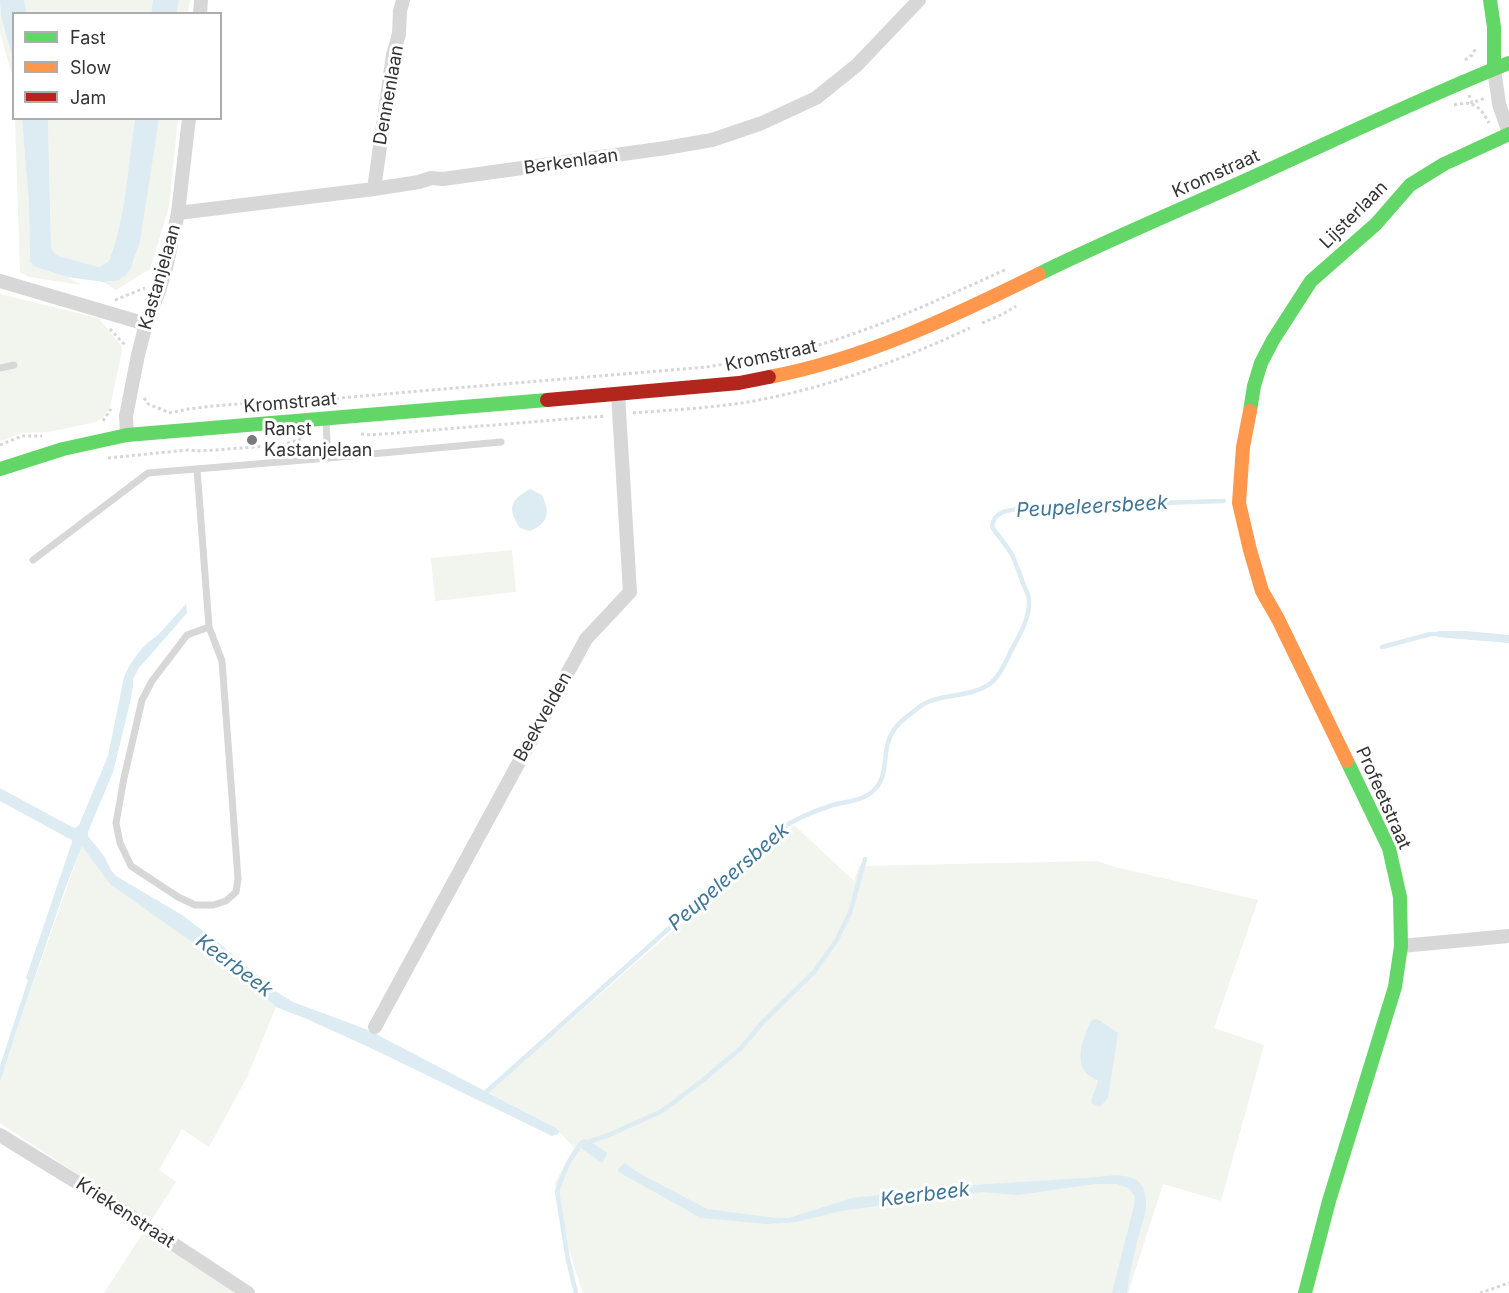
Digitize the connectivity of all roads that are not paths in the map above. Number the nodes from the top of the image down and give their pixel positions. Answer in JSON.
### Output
{"nodes":[{"id":1,"x":403,"y":0,"type":"edge"},
{"id":2,"x":919,"y":0,"type":"edge"},
{"id":3,"x":1490,"y":0,"type":"edge"},
{"id":4,"x":1509,"y":63,"type":"edge"},
{"id":5,"x":1494,"y":69,"type":"junction"},
{"id":6,"x":189,"y":120,"type":"edge"},
{"id":7,"x":1509,"y":133,"type":"edge"},
{"id":8,"x":374,"y":189,"type":"junction"},
{"id":9,"x":178,"y":213,"type":"junction"},
{"id":10,"x":0,"y":281,"type":"edge"},
{"id":11,"x":146,"y":324,"type":"junction"},
{"id":12,"x":1261,"y":363,"type":"joint"},
{"id":13,"x":14,"y":365,"type":"dead end"},
{"id":14,"x":0,"y":368,"type":"edge"},
{"id":15,"x":618,"y":394,"type":"junction"},
{"id":16,"x":326,"y":419,"type":"junction"},
{"id":17,"x":127,"y":435,"type":"junction"},
{"id":18,"x":501,"y":442,"type":"dead end"},
{"id":19,"x":328,"y":458,"type":"junction"},
{"id":20,"x":0,"y":469,"type":"edge"},
{"id":21,"x":197,"y":469,"type":"junction"},
{"id":22,"x":33,"y":560,"type":"dead end"},
{"id":23,"x":209,"y":627,"type":"junction"},
{"id":24,"x":1509,"y":936,"type":"edge"},
{"id":25,"x":1401,"y":946,"type":"junction"},
{"id":26,"x":375,"y":1027,"type":"dead end"},
{"id":27,"x":0,"y":1135,"type":"edge"},
{"id":28,"x":246,"y":1292,"type":"edge"},
{"id":29,"x":1305,"y":1293,"type":"edge"}],
"edges":[{"from":1,"to":8,"type":"street","name":"Dennenlaan"},
{"from":2,"to":8,"type":"street","name":"Berkenlaan"},
{"from":3,"to":5,"type":"main road"},
{"from":4,"to":5,"type":"main road","name":"Kromstraat"},
{"from":5,"to":7,"type":"street"},
{"from":5,"to":15,"type":"main road","name":"Kromstraat"},
{"from":6,"to":9,"type":"street","name":"Kastanjelaan"},
{"from":7,"to":12,"type":"main road","name":"Lijsterlaan"},
{"from":8,"to":9,"type":"street","name":"Berkenlaan"},
{"from":9,"to":11,"type":"street","name":"Kastanjelaan"},
{"from":10,"to":11,"type":"street"},
{"from":11,"to":17,"type":"street","name":"Kastanjelaan"},
{"from":12,"to":25,"type":"main road","name":"Profeetstraat"},
{"from":13,"to":14,"type":"lane"},
{"from":15,"to":16,"type":"main road","name":"Kromstraat"},
{"from":15,"to":26,"type":"street","name":"Beekvelden"},
{"from":16,"to":17,"type":"main road","name":"Kromstraat"},
{"from":16,"to":19,"type":"lane"},
{"from":17,"to":20,"type":"main road","name":"Kromstraat"},
{"from":18,"to":19,"type":"lane"},
{"from":19,"to":21,"type":"lane"},
{"from":21,"to":22,"type":"lane"},
{"from":21,"to":23,"type":"lane"},
{"from":23,"to":23,"type":"lane"},
{"from":24,"to":25,"type":"street"},
{"from":25,"to":29,"type":"main road","name":"Profeetstraat"},
{"from":27,"to":28,"type":"street","name":"Kriekenstraat"}]}
